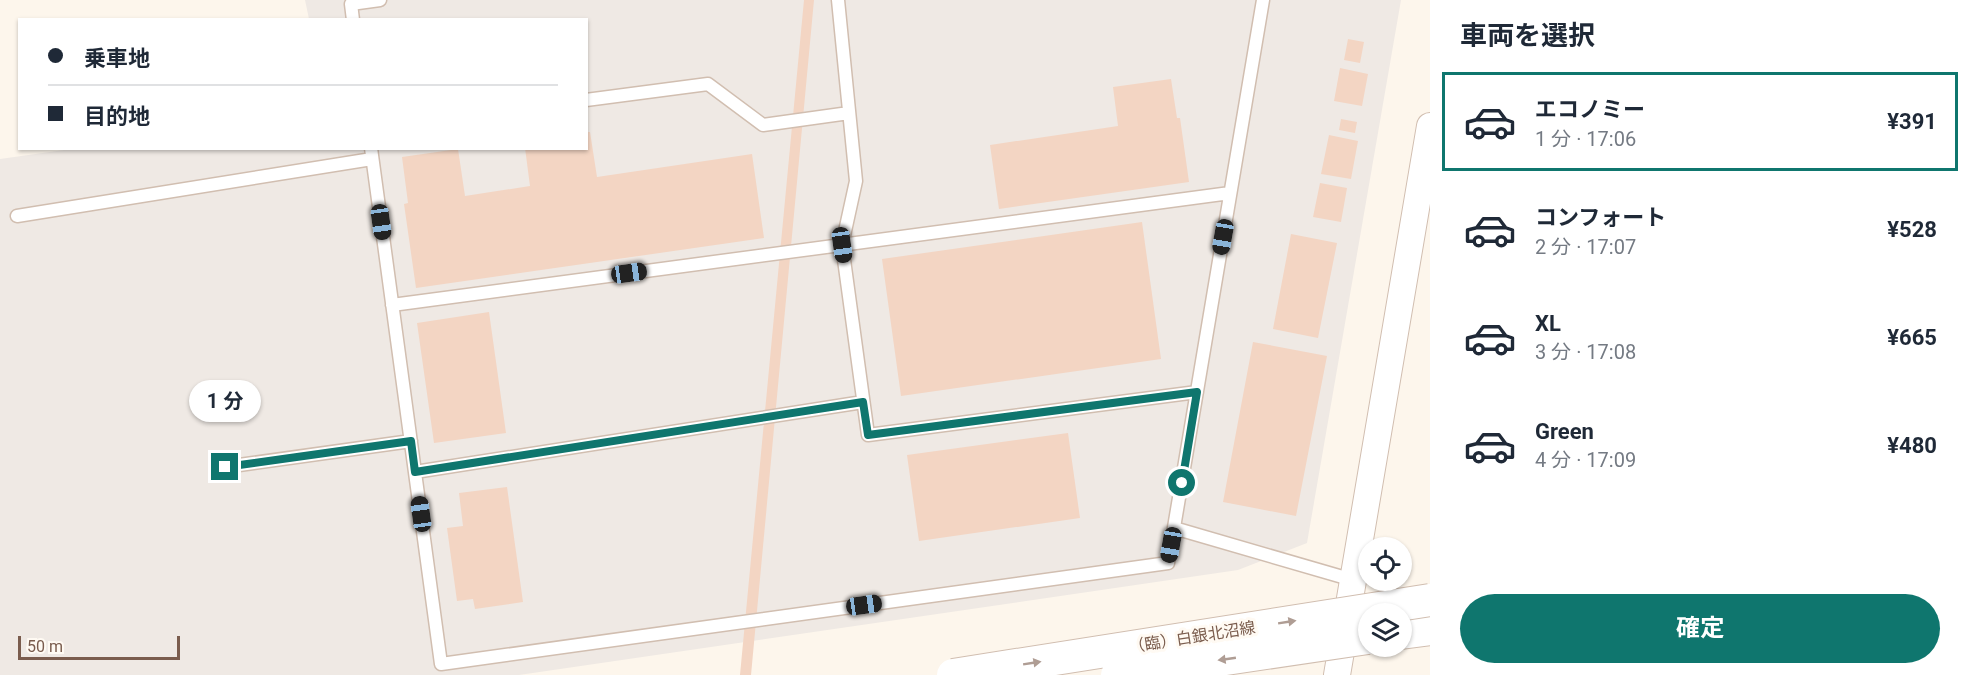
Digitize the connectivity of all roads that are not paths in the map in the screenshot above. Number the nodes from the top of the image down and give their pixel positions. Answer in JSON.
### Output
{"nodes":[{"id":1,"x":380,"y":0,"type":"edge"},
{"id":2,"x":838,"y":0,"type":"edge"},
{"id":3,"x":1263,"y":0,"type":"edge"},
{"id":4,"x":353,"y":18,"type":"edge"},
{"id":5,"x":588,"y":100,"type":"edge"},
{"id":6,"x":849,"y":114,"type":"junction"},
{"id":7,"x":1430,"y":126,"type":"edge"},
{"id":8,"x":372,"y":154,"type":"edge"},
{"id":9,"x":1230,"y":193,"type":"junction"},
{"id":10,"x":17,"y":216,"type":"dead end"},
{"id":11,"x":842,"y":245,"type":"junction"},
{"id":12,"x":392,"y":305,"type":"junction"},
{"id":13,"x":1197,"y":392,"type":"junction"},
{"id":14,"x":863,"y":402,"type":"junction"},
{"id":15,"x":411,"y":441,"type":"junction"},
{"id":16,"x":225,"y":467,"type":"dead end"},
{"id":17,"x":415,"y":472,"type":"junction"},
{"id":18,"x":1174,"y":528,"type":"junction"},
{"id":19,"x":1353,"y":580,"type":"junction"},
{"id":20,"x":1430,"y":600,"type":"edge"},
{"id":21,"x":1430,"y":629,"type":"edge"},
{"id":22,"x":1412,"y":631,"type":"edge"},
{"id":23,"x":1358,"y":639,"type":"edge"},
{"id":24,"x":442,"y":669,"type":"edge"},
{"id":25,"x":953,"y":675,"type":"edge"},
{"id":26,"x":1117,"y":675,"type":"edge"},
{"id":27,"x":1337,"y":675,"type":"edge"}],
"edges":[{"from":1,"to":4,"type":"lane"},
{"from":2,"to":6,"type":"lane"},
{"from":3,"to":9,"type":"lane"},
{"from":5,"to":6,"type":"lane"},
{"from":6,"to":11,"type":"lane"},
{"from":7,"to":19,"type":"street"},
{"from":8,"to":10,"type":"lane"},
{"from":8,"to":12,"type":"lane"},
{"from":9,"to":11,"type":"lane"},
{"from":9,"to":13,"type":"lane"},
{"from":11,"to":12,"type":"lane"},
{"from":11,"to":14,"type":"lane"},
{"from":12,"to":15,"type":"lane"},
{"from":13,"to":14,"type":"lane"},
{"from":13,"to":18,"type":"lane"},
{"from":14,"to":17,"type":"lane"},
{"from":15,"to":16,"type":"lane"},
{"from":15,"to":17,"type":"lane"},
{"from":17,"to":24,"type":"lane"},
{"from":18,"to":19,"type":"lane"},
{"from":18,"to":24,"type":"lane"},
{"from":19,"to":27,"type":"street"},
{"from":25,"to":20,"type":"street","name":"（臨）白銀北沼線","one_way":true,"bridge":true},
{"from":21,"to":22,"type":"street"},
{"from":23,"to":26,"type":"street","name":"（臨）白銀北沼線","one_way":true,"bridge":true}]}
